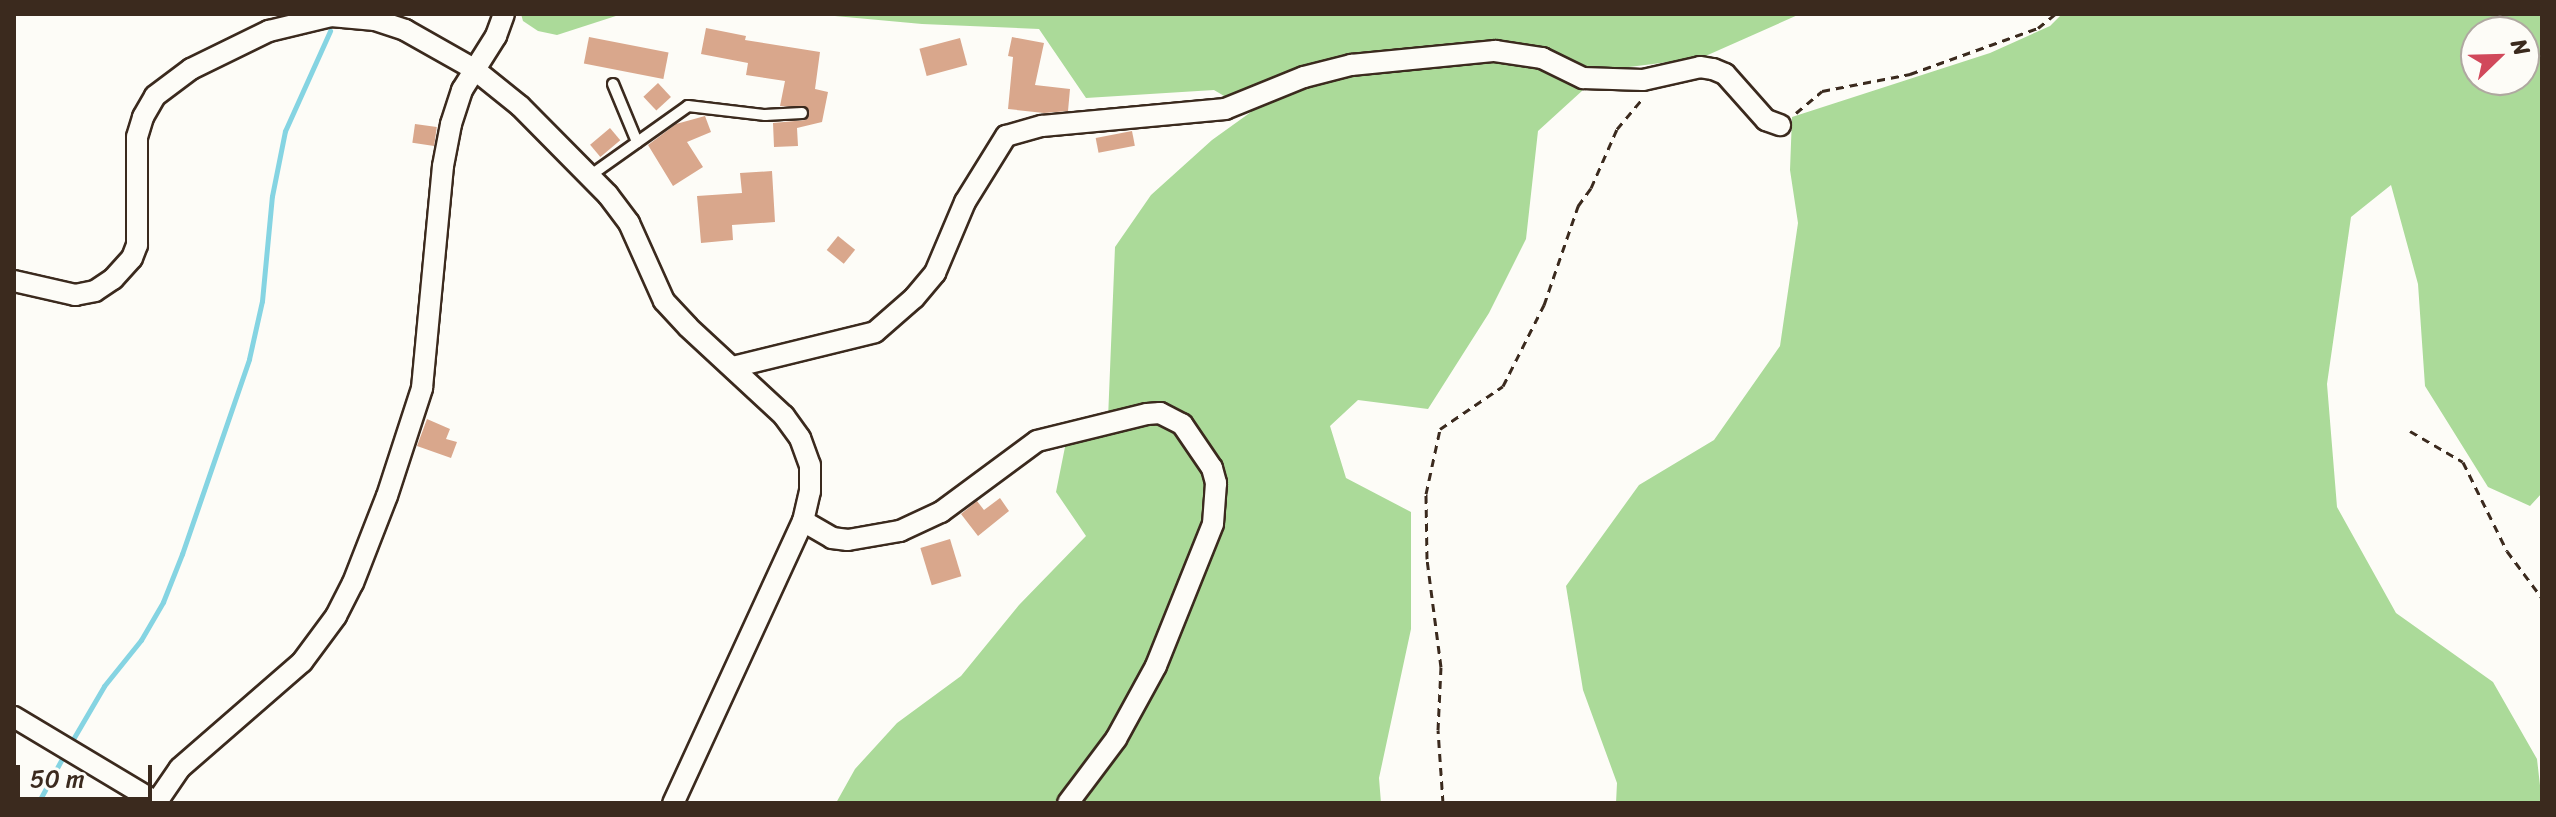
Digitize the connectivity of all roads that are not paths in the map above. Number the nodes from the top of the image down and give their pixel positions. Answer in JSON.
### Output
{"nodes":[{"id":1,"x":504,"y":14,"type":"edge"},
{"id":2,"x":474,"y":69,"type":"junction"},
{"id":3,"x":613,"y":84,"type":"dead end"},
{"id":4,"x":802,"y":113,"type":"dead end"},
{"id":5,"x":1780,"y":125,"type":"road end"},
{"id":6,"x":637,"y":142,"type":"junction"},
{"id":7,"x":591,"y":175,"type":"junction"},
{"id":8,"x":14,"y":281,"type":"edge"},
{"id":9,"x":733,"y":367,"type":"junction"},
{"id":10,"x":803,"y":521,"type":"junction"},
{"id":11,"x":14,"y":717,"type":"edge"},
{"id":12,"x":156,"y":803,"type":"edge"},
{"id":13,"x":673,"y":803,"type":"edge"},
{"id":14,"x":1068,"y":803,"type":"edge"}],
"edges":[{"from":1,"to":2,"type":"street"},
{"from":2,"to":7,"type":"street"},
{"from":2,"to":8,"type":"street"},
{"from":2,"to":12,"type":"street"},
{"from":3,"to":6,"type":"lane"},
{"from":4,"to":6,"type":"lane"},
{"from":5,"to":9,"type":"street"},
{"from":6,"to":7,"type":"lane"},
{"from":7,"to":9,"type":"street"},
{"from":9,"to":10,"type":"street"},
{"from":10,"to":13,"type":"street"},
{"from":10,"to":14,"type":"street"},
{"from":11,"to":12,"type":"street"}]}
